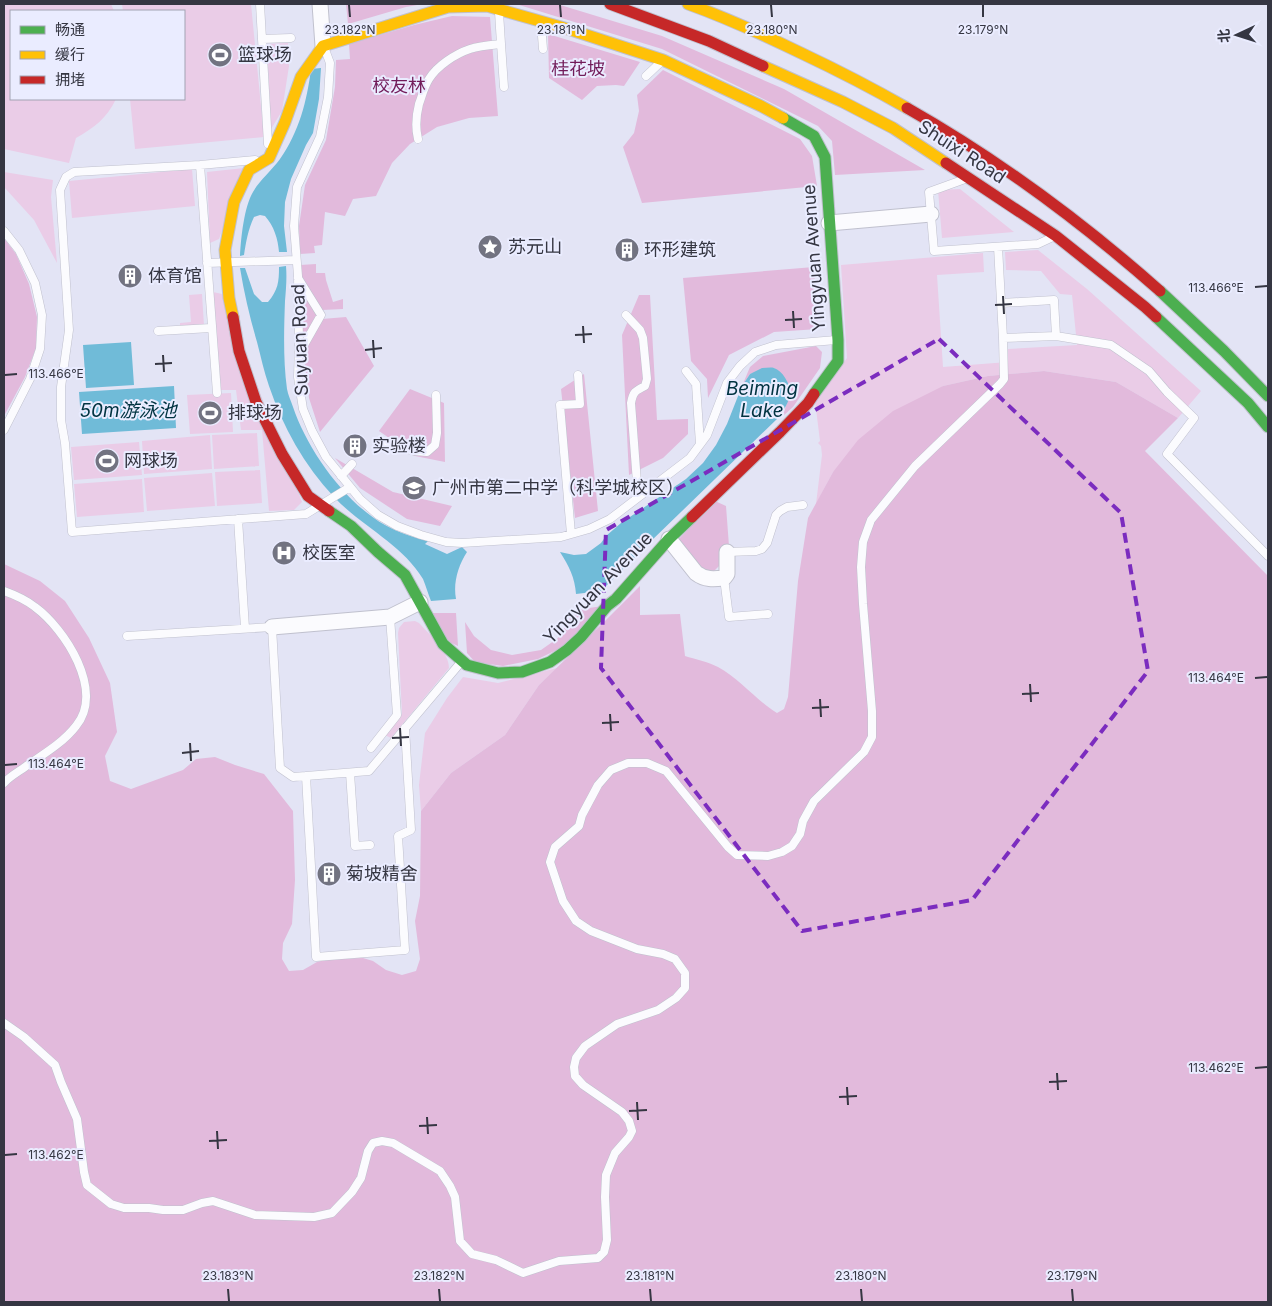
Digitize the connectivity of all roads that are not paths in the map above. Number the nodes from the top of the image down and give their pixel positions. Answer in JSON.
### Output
{"nodes":[{"id":1,"x":260,"y":4,"type":"edge"},
{"id":2,"x":320,"y":4,"type":"edge"},
{"id":3,"x":610,"y":4,"type":"edge"},
{"id":4,"x":688,"y":4,"type":"edge"},
{"id":5,"x":725,"y":4,"type":"edge"},
{"id":6,"x":499,"y":10,"type":"junction"},
{"id":7,"x":541,"y":21,"type":"junction"},
{"id":8,"x":714,"y":29,"type":"junction"},
{"id":9,"x":291,"y":38,"type":"dead end"},
{"id":10,"x":262,"y":39,"type":"junction"},
{"id":11,"x":501,"y":44,"type":"junction"},
{"id":12,"x":323,"y":46,"type":"junction"},
{"id":13,"x":543,"y":48,"type":"dead end"},
{"id":14,"x":664,"y":60,"type":"junction"},
{"id":15,"x":646,"y":76,"type":"dead end"},
{"id":16,"x":504,"y":87,"type":"dead end"},
{"id":17,"x":418,"y":139,"type":"dead end"},
{"id":18,"x":269,"y":158,"type":"junction"},
{"id":19,"x":200,"y":165,"type":"junction"},
{"id":20,"x":970,"y":178,"type":"junction"},
{"id":21,"x":931,"y":214,"type":"junction"},
{"id":22,"x":829,"y":223,"type":"junction"},
{"id":23,"x":4,"y":231,"type":"edge"},
{"id":24,"x":1056,"y":236,"type":"junction"},
{"id":25,"x":998,"y":247,"type":"junction"},
{"id":26,"x":296,"y":260,"type":"junction"},
{"id":27,"x":226,"y":262,"type":"junction"},
{"id":28,"x":207,"y":263,"type":"junction"},
{"id":29,"x":298,"y":276,"type":"junction"},
{"id":30,"x":1001,"y":303,"type":"junction"},
{"id":31,"x":626,"y":314,"type":"dead end"},
{"id":32,"x":212,"y":328,"type":"junction"},
{"id":33,"x":158,"y":331,"type":"dead end"},
{"id":34,"x":1056,"y":336,"type":"junction"},
{"id":35,"x":1003,"y":338,"type":"junction"},
{"id":36,"x":838,"y":340,"type":"junction"},
{"id":37,"x":299,"y":354,"type":"junction"},
{"id":38,"x":686,"y":371,"type":"dead end"},
{"id":39,"x":578,"y":375,"type":"dead end"},
{"id":40,"x":1266,"y":387,"type":"edge"},
{"id":41,"x":217,"y":394,"type":"dead end"},
{"id":42,"x":436,"y":395,"type":"dead end"},
{"id":43,"x":1248,"y":403,"type":"junction"},
{"id":44,"x":1268,"y":428,"type":"edge"},
{"id":45,"x":4,"y":430,"type":"edge"},
{"id":46,"x":379,"y":442,"type":"dead end"},
{"id":47,"x":700,"y":444,"type":"junction"},
{"id":48,"x":352,"y":464,"type":"dead end"},
{"id":49,"x":341,"y":476,"type":"junction"},
{"id":50,"x":350,"y":487,"type":"junction"},
{"id":51,"x":638,"y":496,"type":"junction"},
{"id":52,"x":321,"y":505,"type":"junction"},
{"id":53,"x":803,"y":505,"type":"dead end"},
{"id":54,"x":238,"y":519,"type":"junction"},
{"id":55,"x":571,"y":534,"type":"junction"},
{"id":56,"x":669,"y":539,"type":"junction"},
{"id":57,"x":727,"y":552,"type":"joint"},
{"id":58,"x":1267,"y":552,"type":"edge"},
{"id":59,"x":724,"y":578,"type":"junction"},
{"id":60,"x":4,"y":591,"type":"edge"},
{"id":61,"x":420,"y":602,"type":"junction"},
{"id":62,"x":768,"y":614,"type":"dead end"},
{"id":63,"x":390,"y":617,"type":"junction"},
{"id":64,"x":272,"y":627,"type":"junction"},
{"id":65,"x":245,"y":628,"type":"junction"},
{"id":66,"x":127,"y":636,"type":"dead end"},
{"id":67,"x":462,"y":661,"type":"junction"},
{"id":68,"x":405,"y":728,"type":"junction"},
{"id":69,"x":371,"y":748,"type":"dead end"},
{"id":70,"x":350,"y":773,"type":"junction"},
{"id":71,"x":306,"y":776,"type":"junction"},
{"id":72,"x":4,"y":784,"type":"edge"},
{"id":73,"x":370,"y":845,"type":"dead end"},
{"id":74,"x":4,"y":1022,"type":"edge"}],
"edges":[{"from":1,"to":10,"type":"lane"},
{"from":2,"to":12,"type":"street"},
{"from":3,"to":8,"type":"street","name":"Shuixi Road"},
{"from":4,"to":8,"type":"street","name":"Shuixi Road"},
{"from":5,"to":8,"type":"street"},
{"from":6,"to":7,"type":"street","name":"Yingyuan Avenue"},
{"from":6,"to":11,"type":"lane"},
{"from":6,"to":12,"type":"street","name":"Yingyuan Avenue"},
{"from":7,"to":13,"type":"lane"},
{"from":7,"to":14,"type":"street","name":"Yingyuan Avenue"},
{"from":8,"to":20,"type":"street","name":"Shuixi Road"},
{"from":8,"to":40,"type":"street","name":"Shuixi Road"},
{"from":9,"to":10,"type":"lane"},
{"from":10,"to":18,"type":"lane"},
{"from":11,"to":16,"type":"lane"},
{"from":11,"to":17,"type":"lane"},
{"from":12,"to":18,"type":"street"},
{"from":12,"to":26,"type":"lane","name":"Suyuan Road"},
{"from":14,"to":15,"type":"lane"},
{"from":14,"to":22,"type":"street","name":"Yingyuan Avenue"},
{"from":18,"to":19,"type":"lane"},
{"from":18,"to":27,"type":"street","name":"Yingyuan Avenue"},
{"from":19,"to":28,"type":"lane"},
{"from":19,"to":54,"type":"lane"},
{"from":20,"to":21,"type":"lane"},
{"from":20,"to":24,"type":"street","name":"Shuixi Road"},
{"from":21,"to":22,"type":"street"},
{"from":21,"to":25,"type":"lane"},
{"from":22,"to":36,"type":"street","name":"Yingyuan Avenue"},
{"from":23,"to":45,"type":"lane"},
{"from":24,"to":25,"type":"lane"},
{"from":24,"to":43,"type":"street","name":"Shuixi Road"},
{"from":25,"to":30,"type":"lane"},
{"from":26,"to":27,"type":"lane"},
{"from":26,"to":29,"type":"lane","name":"Suyuan Road"},
{"from":27,"to":28,"type":"lane"},
{"from":27,"to":52,"type":"street","name":"Yingyuan Avenue"},
{"from":28,"to":32,"type":"lane"},
{"from":29,"to":37,"type":"lane","name":"Suyuan Road"},
{"from":29,"to":37,"type":"lane"},
{"from":30,"to":34,"type":"lane"},
{"from":30,"to":35,"type":"lane"},
{"from":31,"to":51,"type":"lane"},
{"from":32,"to":33,"type":"lane"},
{"from":32,"to":41,"type":"lane"},
{"from":34,"to":35,"type":"lane"},
{"from":34,"to":58,"type":"lane"},
{"from":35,"to":74,"type":"lane"},
{"from":36,"to":47,"type":"lane","name":"Suyuan Road"},
{"from":36,"to":56,"type":"street","name":"Yingyuan Avenue"},
{"from":37,"to":49,"type":"lane","name":"Suyuan Road"},
{"from":38,"to":47,"type":"lane"},
{"from":39,"to":55,"type":"lane"},
{"from":40,"to":43,"type":"street"},
{"from":42,"to":46,"type":"lane"},
{"from":43,"to":44,"type":"street","name":"Shuixi Road"},
{"from":47,"to":51,"type":"lane","name":"Suyuan Road"},
{"from":48,"to":49,"type":"lane"},
{"from":49,"to":50,"type":"lane","name":"Suyuan Road"},
{"from":50,"to":52,"type":"lane"},
{"from":50,"to":55,"type":"lane","name":"Suyuan Road"},
{"from":51,"to":55,"type":"lane","name":"Suyuan Road"},
{"from":52,"to":54,"type":"lane"},
{"from":52,"to":61,"type":"street","name":"Yingyuan Avenue"},
{"from":53,"to":57,"type":"lane"},
{"from":54,"to":65,"type":"lane"},
{"from":56,"to":59,"type":"street"},
{"from":56,"to":67,"type":"street","name":"Yingyuan Avenue"},
{"from":57,"to":59,"type":"street"},
{"from":59,"to":62,"type":"lane"},
{"from":60,"to":72,"type":"lane"},
{"from":61,"to":63,"type":"street"},
{"from":61,"to":67,"type":"street","name":"Yingyuan Avenue"},
{"from":63,"to":64,"type":"street"},
{"from":63,"to":69,"type":"lane"},
{"from":64,"to":65,"type":"lane"},
{"from":64,"to":71,"type":"lane"},
{"from":65,"to":66,"type":"lane"},
{"from":67,"to":68,"type":"lane"},
{"from":68,"to":70,"type":"lane"},
{"from":68,"to":71,"type":"lane"},
{"from":70,"to":71,"type":"lane"},
{"from":70,"to":73,"type":"lane"}]}
